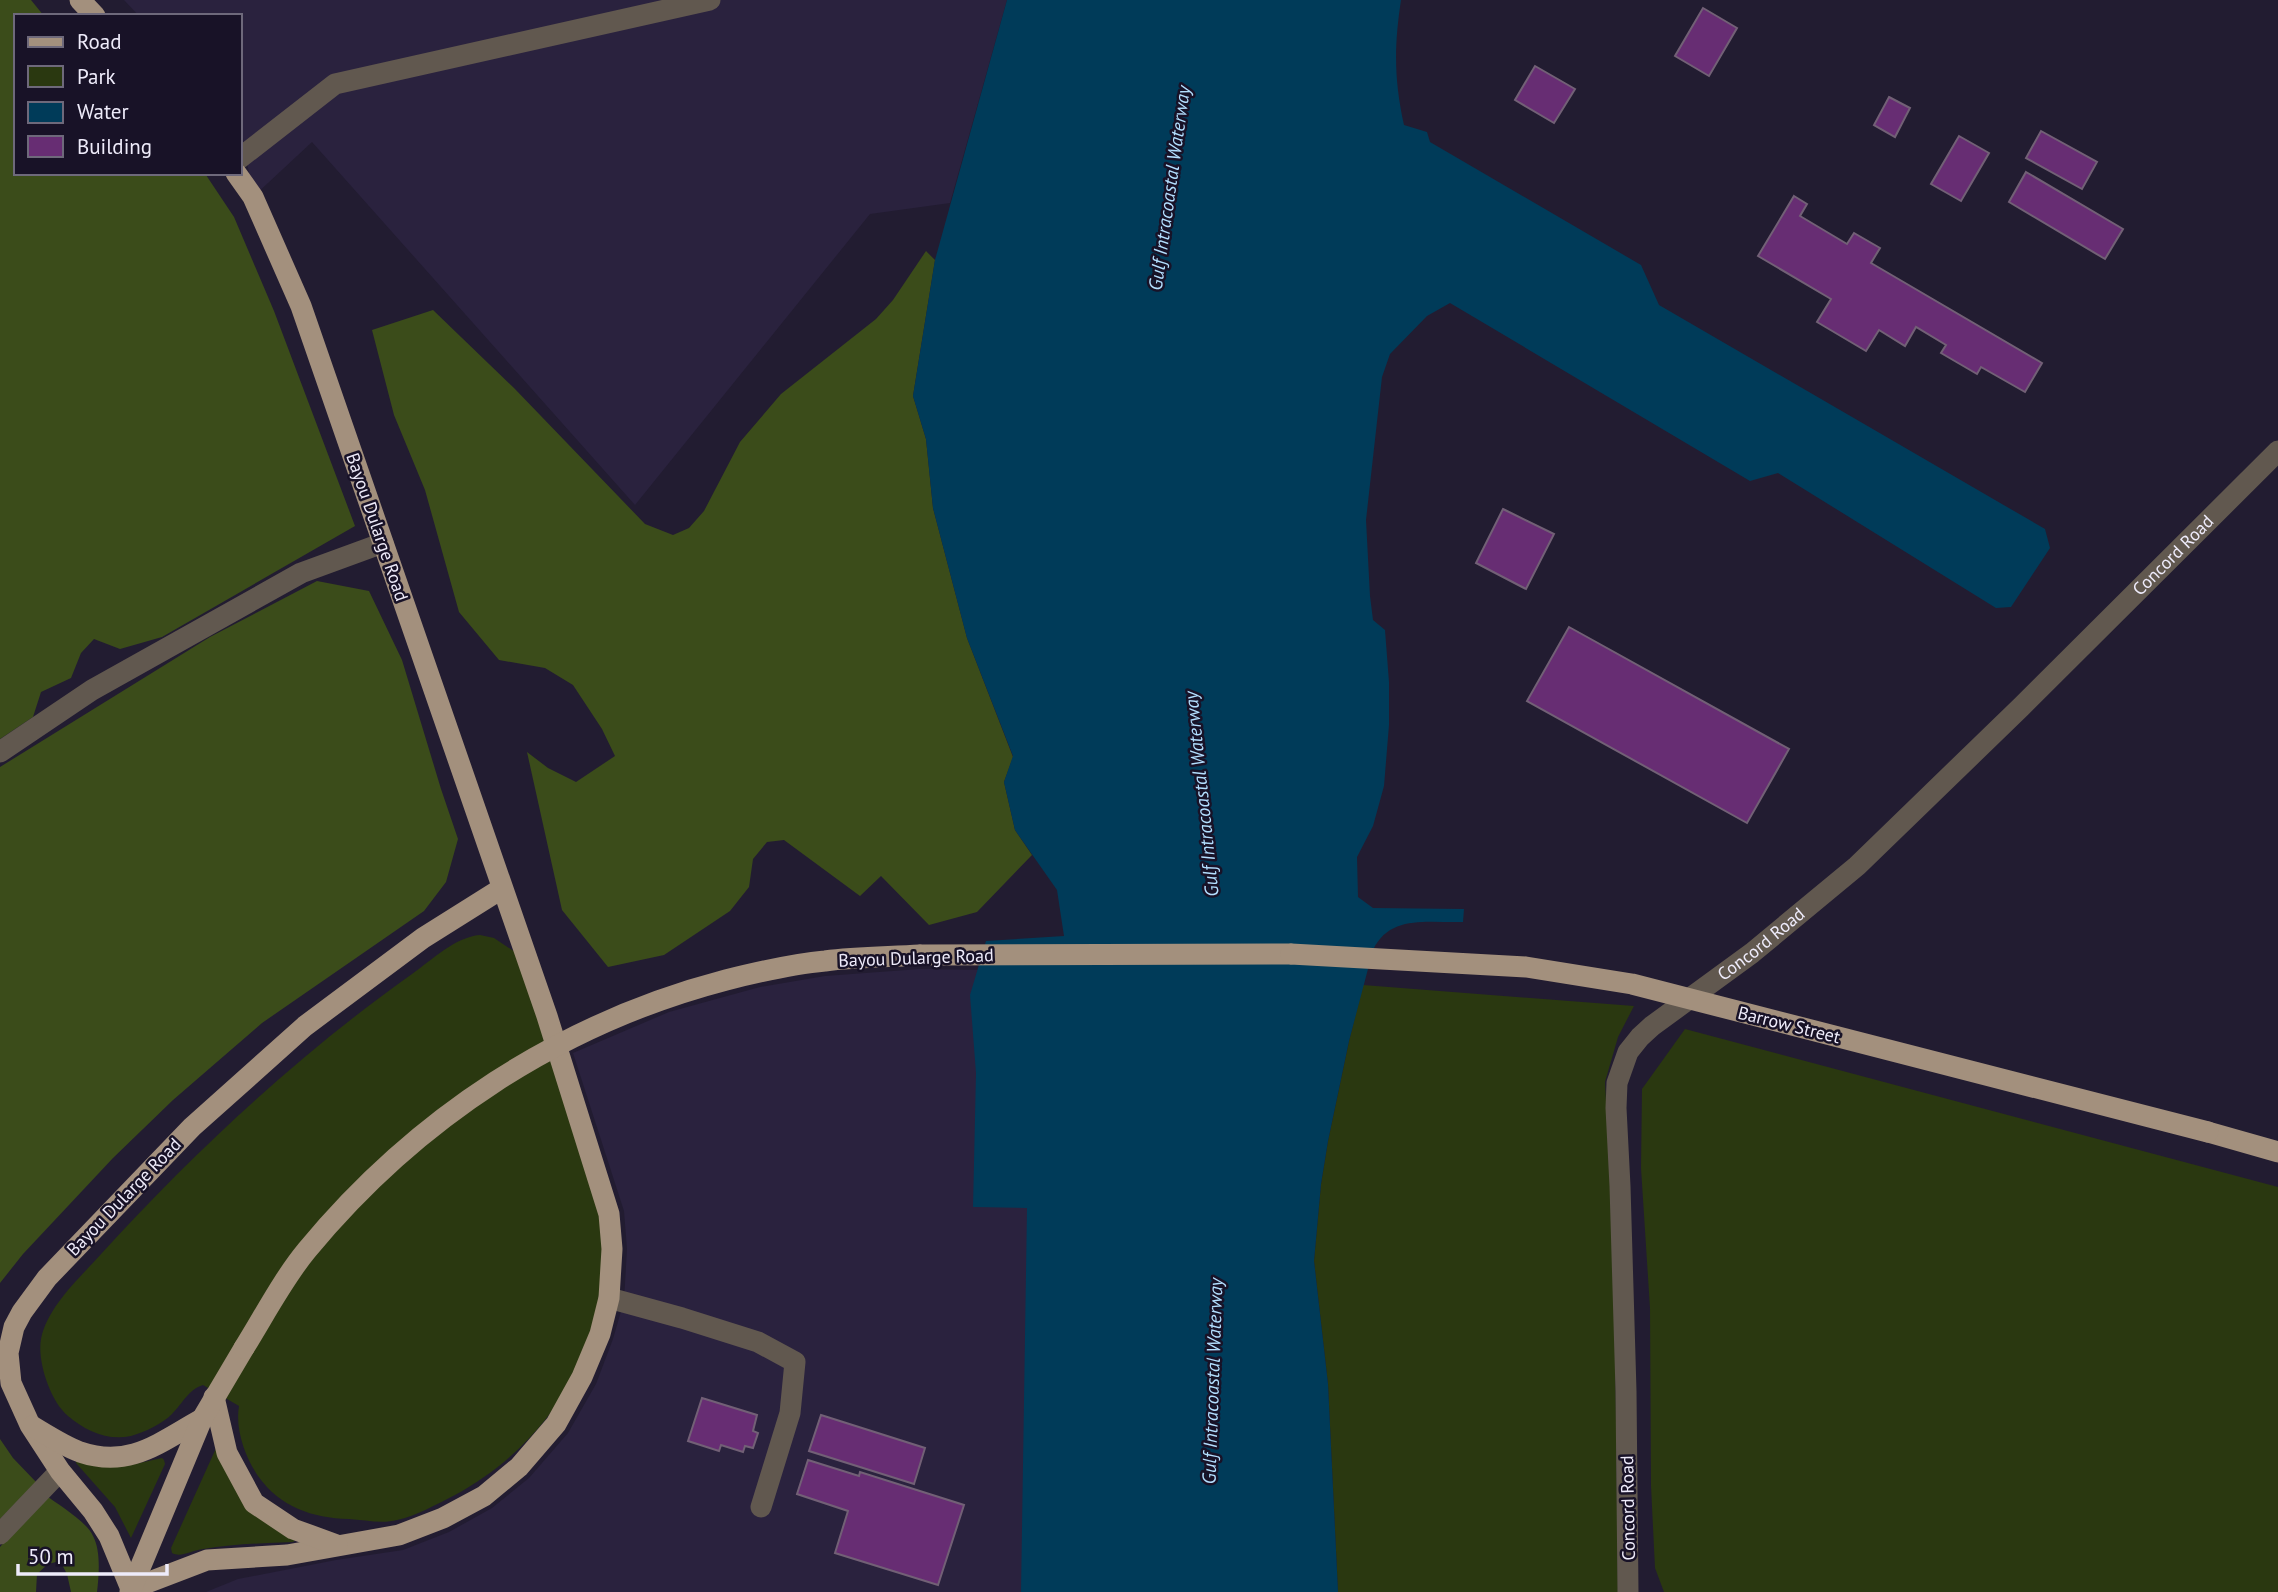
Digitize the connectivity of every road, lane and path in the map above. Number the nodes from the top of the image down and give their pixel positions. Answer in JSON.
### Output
{"nodes":[{"id":1,"x":80,"y":0,"type":"edge"},
{"id":2,"x":709,"y":0,"type":"edge"},
{"id":3,"x":93,"y":14,"type":"edge"},
{"id":4,"x":242,"y":156,"type":"edge"},
{"id":5,"x":237,"y":175,"type":"edge"},
{"id":6,"x":2276,"y":458,"type":"edge"},
{"id":7,"x":383,"y":543,"type":"junction"},
{"id":8,"x":0,"y":752,"type":"edge"},
{"id":9,"x":502,"y":889,"type":"junction"},
{"id":10,"x":1291,"y":954,"type":"joint"},
{"id":11,"x":2278,"y":1152,"type":"edge"},
{"id":12,"x":609,"y":1298,"type":"junction"},
{"id":13,"x":215,"y":1397,"type":"junction"},
{"id":14,"x":202,"y":1419,"type":"junction"},
{"id":15,"x":30,"y":1425,"type":"junction"},
{"id":16,"x":60,"y":1471,"type":"junction"},
{"id":17,"x":761,"y":1507,"type":"dead end"},
{"id":18,"x":0,"y":1534,"type":"edge"},
{"id":19,"x":337,"y":1545,"type":"junction"},
{"id":20,"x":130,"y":1591,"type":"edge"},
{"id":21,"x":1629,"y":1592,"type":"edge"}],
"edges":[{"from":1,"to":3,"type":"main road"},
{"from":2,"to":4,"type":"street"},
{"from":5,"to":7,"type":"main road","name":"Bayou Dularge Road"},
{"from":6,"to":21,"type":"street","name":"Concord Road"},
{"from":7,"to":8,"type":"street"},
{"from":7,"to":9,"type":"main road","name":"Bayou Dularge Road"},
{"from":9,"to":12,"type":"main road","name":"Bayou Dularge Road"},
{"from":9,"to":15,"type":"main road","name":"Bayou Dularge Road"},
{"from":10,"to":11,"type":"main road","name":"Barrow Street","bridge":true},
{"from":10,"to":13,"type":"main road","name":"Bayou Dularge Road","bridge":true},
{"from":12,"to":17,"type":"street"},
{"from":12,"to":19,"type":"main road","name":"Bayou Dularge Road"},
{"from":13,"to":14,"type":"main road","name":"Bayou Dularge Road"},
{"from":13,"to":19,"type":"main road"},
{"from":14,"to":15,"type":"main road"},
{"from":14,"to":20,"type":"main road","name":"Bayou Dularge Road"},
{"from":15,"to":16,"type":"main road","name":"Bayou Dularge Road"},
{"from":16,"to":18,"type":"street"},
{"from":16,"to":20,"type":"main road","name":"Bayou Dularge Road"},
{"from":19,"to":20,"type":"main road","name":"Bayou Dularge Road"}]}
